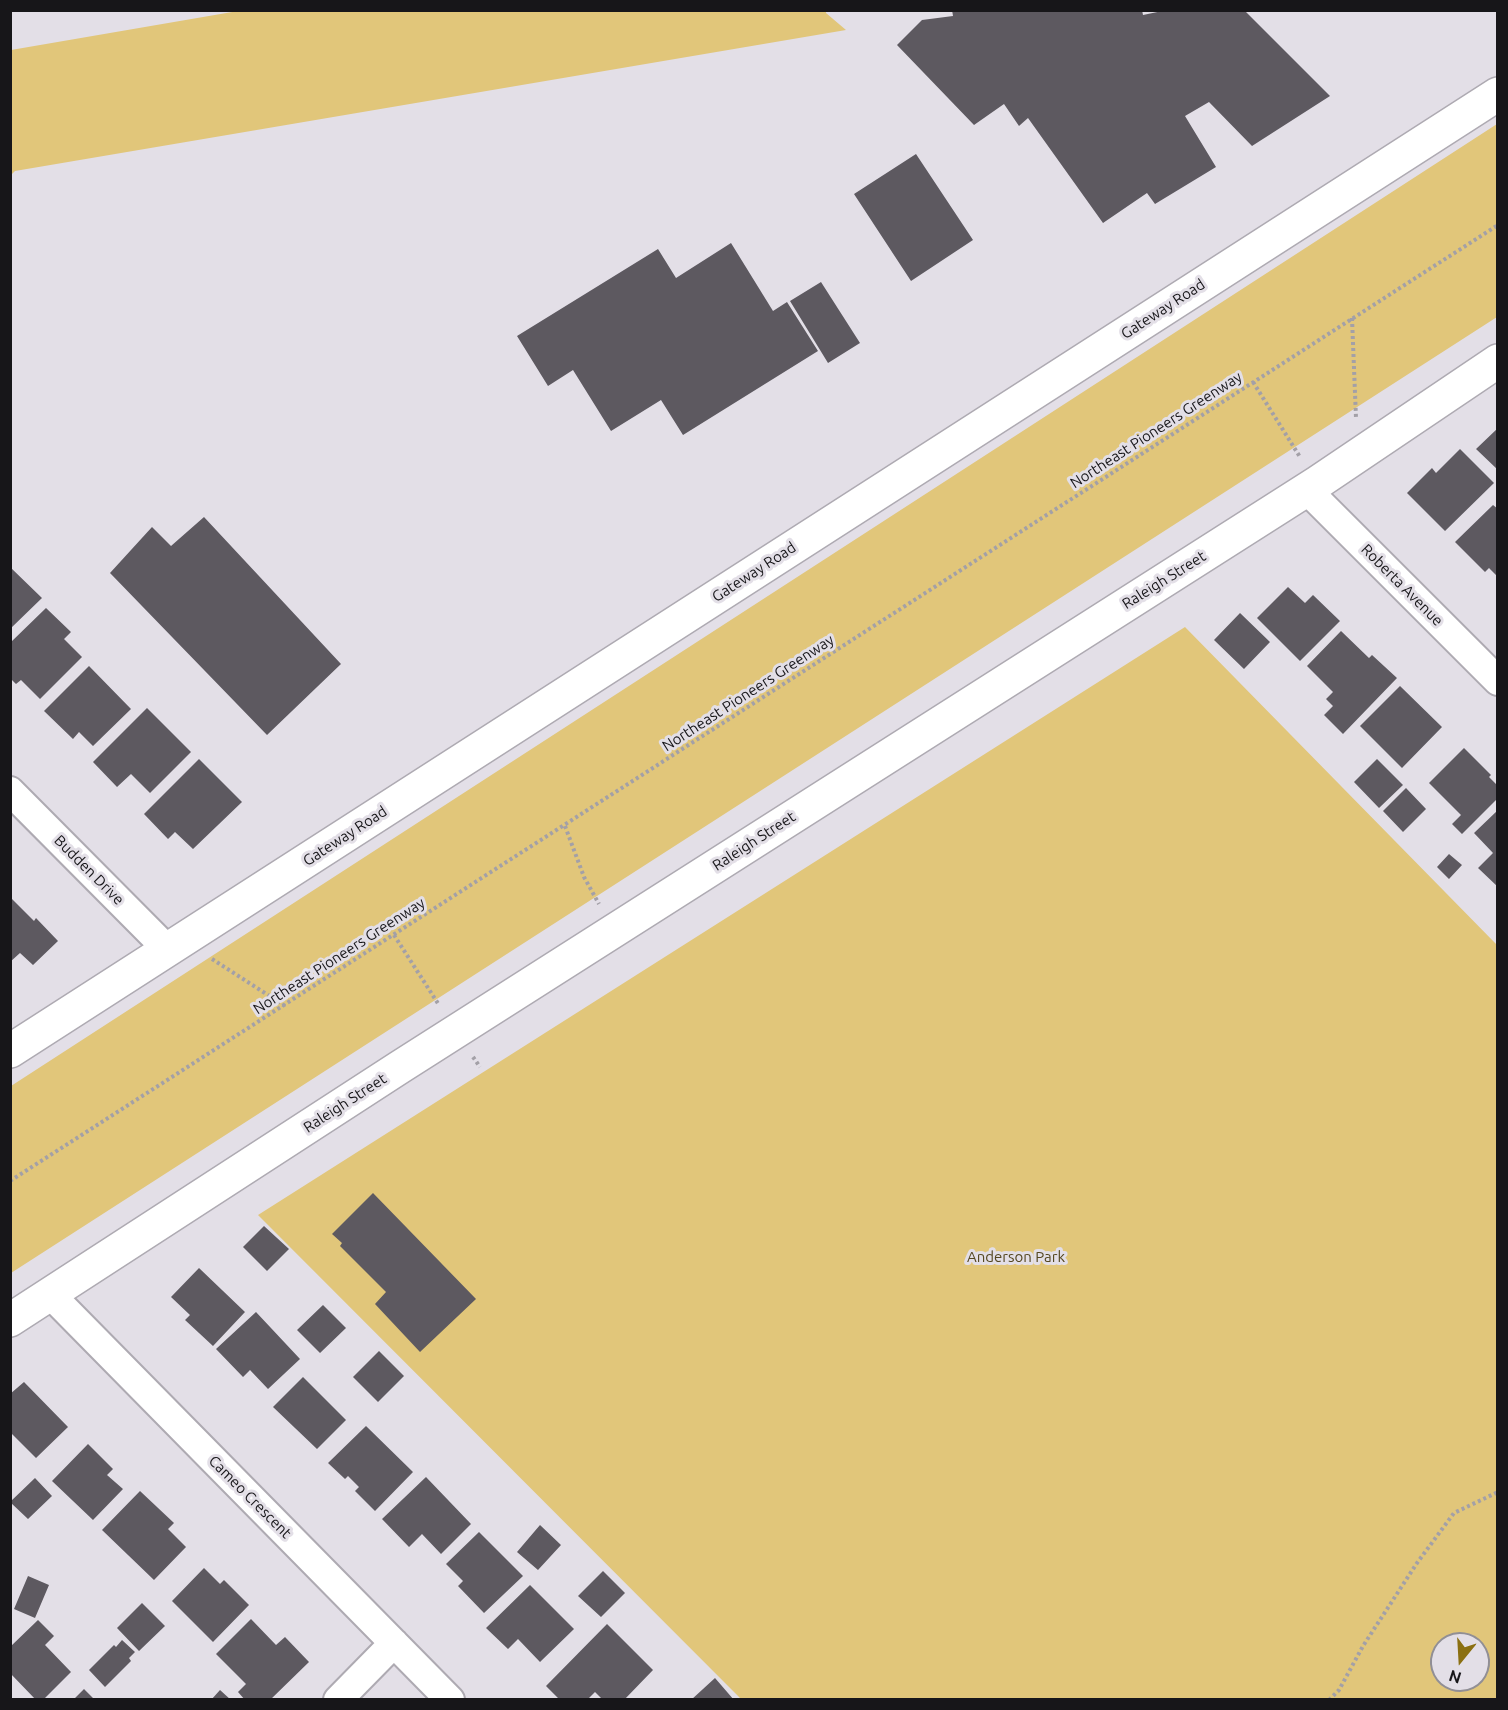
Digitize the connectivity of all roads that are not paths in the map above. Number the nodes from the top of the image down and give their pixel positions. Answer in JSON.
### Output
{"nodes":[{"id":1,"x":1497,"y":94,"type":"edge"},
{"id":2,"x":1497,"y":361,"type":"edge"},
{"id":3,"x":1311,"y":486,"type":"junction"},
{"id":4,"x":1497,"y":681,"type":"edge"},
{"id":5,"x":10,"y":790,"type":"edge"},
{"id":6,"x":176,"y":945,"type":"junction"},
{"id":7,"x":10,"y":1051,"type":"edge"},
{"id":8,"x":50,"y":1294,"type":"junction"},
{"id":9,"x":10,"y":1320,"type":"edge"},
{"id":10,"x":394,"y":1643,"type":"junction"},
{"id":11,"x":338,"y":1700,"type":"edge"},
{"id":12,"x":450,"y":1700,"type":"edge"}],
"edges":[{"from":1,"to":6,"type":"street","name":"Gateway Road"},
{"from":2,"to":3,"type":"street","name":"Raleigh Street"},
{"from":3,"to":4,"type":"street","name":"Roberta Avenue"},
{"from":3,"to":8,"type":"street","name":"Raleigh Street"},
{"from":5,"to":6,"type":"street","name":"Budden Drive"},
{"from":6,"to":7,"type":"street","name":"Gateway Road"},
{"from":8,"to":9,"type":"street","name":"Raleigh Street"},
{"from":8,"to":10,"type":"street","name":"Cameo Crescent"},
{"from":10,"to":11,"type":"street"},
{"from":10,"to":12,"type":"street","name":"Cameo Crescent"}]}
